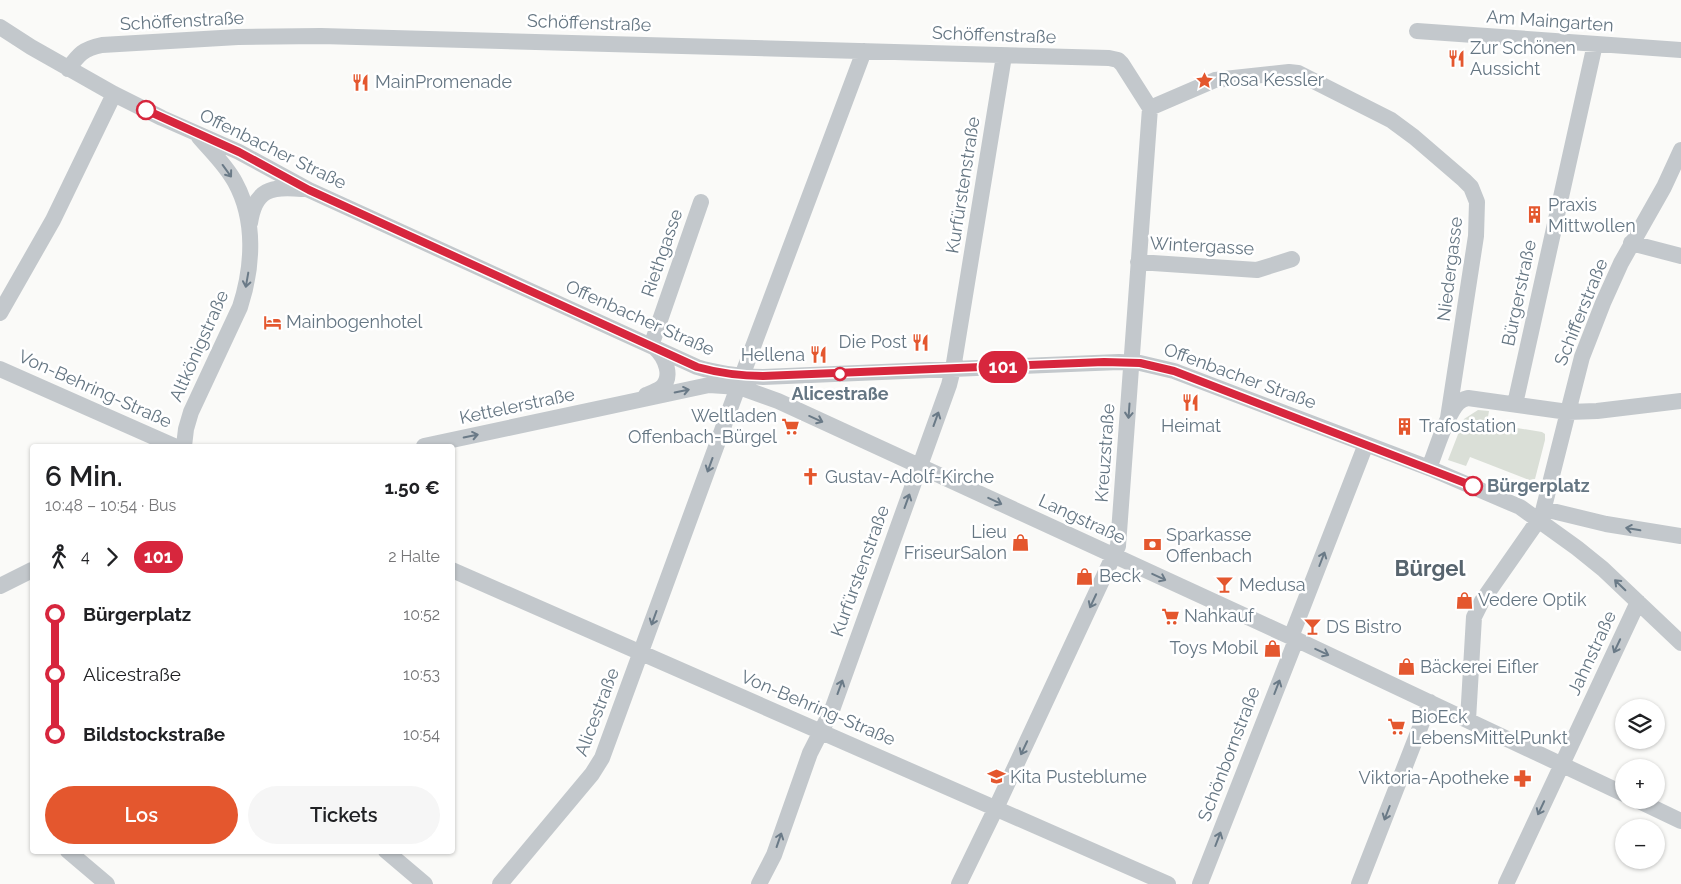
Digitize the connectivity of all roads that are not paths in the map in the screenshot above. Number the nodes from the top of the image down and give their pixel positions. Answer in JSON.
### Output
{"nodes":[{"id":1,"x":0,"y":27,"type":"edge"},
{"id":2,"x":1417,"y":31,"type":"dead end"},
{"id":3,"x":1594,"y":44,"type":"junction"},
{"id":4,"x":1681,"y":50,"type":"edge"},
{"id":5,"x":864,"y":51,"type":"junction"},
{"id":6,"x":1004,"y":56,"type":"junction"},
{"id":7,"x":68,"y":69,"type":"junction"},
{"id":8,"x":114,"y":94,"type":"junction"},
{"id":9,"x":1150,"y":108,"type":"junction"},
{"id":10,"x":196,"y":133,"type":"junction"},
{"id":11,"x":1681,"y":150,"type":"edge"},
{"id":12,"x":309,"y":190,"type":"junction"},
{"id":13,"x":701,"y":202,"type":"dead end"},
{"id":14,"x":249,"y":232,"type":"junction"},
{"id":15,"x":1631,"y":243,"type":"junction"},
{"id":16,"x":1681,"y":256,"type":"edge"},
{"id":17,"x":1292,"y":258,"type":"dead end"},
{"id":18,"x":1138,"y":262,"type":"junction"},
{"id":19,"x":0,"y":313,"type":"edge"},
{"id":20,"x":653,"y":347,"type":"junction"},
{"id":21,"x":1132,"y":363,"type":"junction"},
{"id":22,"x":0,"y":369,"type":"edge"},
{"id":23,"x":953,"y":369,"type":"junction"},
{"id":24,"x":794,"y":376,"type":"junction"},
{"id":25,"x":740,"y":382,"type":"junction"},
{"id":26,"x":1681,"y":401,"type":"edge"},
{"id":27,"x":618,"y":404,"type":"junction"},
{"id":28,"x":1515,"y":404,"type":"junction"},
{"id":29,"x":796,"y":409,"type":"junction"},
{"id":30,"x":1568,"y":412,"type":"junction"},
{"id":31,"x":1448,"y":418,"type":"junction"},
{"id":32,"x":188,"y":419,"type":"junction"},
{"id":33,"x":169,"y":444,"type":"edge"},
{"id":34,"x":184,"y":444,"type":"edge"},
{"id":35,"x":192,"y":444,"type":"edge"},
{"id":36,"x":433,"y":444,"type":"edge"},
{"id":37,"x":1366,"y":444,"type":"junction"},
{"id":38,"x":919,"y":465,"type":"junction"},
{"id":39,"x":1429,"y":468,"type":"junction"},
{"id":40,"x":1542,"y":515,"type":"junction"},
{"id":41,"x":1681,"y":536,"type":"edge"},
{"id":42,"x":1114,"y":557,"type":"junction"},
{"id":43,"x":30,"y":571,"type":"edge"},
{"id":44,"x":455,"y":571,"type":"edge"},
{"id":45,"x":0,"y":586,"type":"edge"},
{"id":46,"x":1638,"y":602,"type":"junction"},
{"id":47,"x":1294,"y":638,"type":"junction"},
{"id":48,"x":1681,"y":643,"type":"edge"},
{"id":49,"x":641,"y":653,"type":"junction"},
{"id":50,"x":1430,"y":702,"type":"junction"},
{"id":51,"x":1468,"y":720,"type":"junction"},
{"id":52,"x":820,"y":731,"type":"junction"},
{"id":53,"x":1562,"y":764,"type":"junction"},
{"id":54,"x":1615,"y":790,"type":"edge"},
{"id":55,"x":996,"y":808,"type":"junction"},
{"id":56,"x":1656,"y":809,"type":"edge"},
{"id":57,"x":1681,"y":821,"type":"edge"},
{"id":58,"x":72,"y":854,"type":"edge"},
{"id":59,"x":390,"y":854,"type":"edge"},
{"id":60,"x":107,"y":884,"type":"edge"},
{"id":61,"x":425,"y":884,"type":"edge"},
{"id":62,"x":500,"y":884,"type":"edge"},
{"id":63,"x":759,"y":884,"type":"edge"},
{"id":64,"x":958,"y":884,"type":"edge"},
{"id":65,"x":1168,"y":884,"type":"edge"},
{"id":66,"x":1200,"y":884,"type":"edge"},
{"id":67,"x":1359,"y":884,"type":"edge"},
{"id":68,"x":1506,"y":884,"type":"edge"}],
"edges":[{"from":1,"to":7,"type":"street","name":"Offenbacher Straße"},
{"from":2,"to":3,"type":"street","name":"Am Maingarten"},
{"from":3,"to":4,"type":"street","name":"Am Maingarten"},
{"from":3,"to":28,"type":"street","name":"Bürgerstraße"},
{"from":5,"to":6,"type":"street","name":"Schöffenstraße"},
{"from":5,"to":7,"type":"street","name":"Schöffenstraße"},
{"from":5,"to":25,"type":"street","name":"Alicestraße"},
{"from":6,"to":9,"type":"street","name":"Schöffenstraße"},
{"from":6,"to":23,"type":"street","name":"Kurfürstenstraße"},
{"from":7,"to":8,"type":"street","name":"Offenbacher Straße"},
{"from":8,"to":10,"type":"street","name":"Offenbacher Straße"},
{"from":8,"to":19,"type":"street"},
{"from":9,"to":18,"type":"street","name":"Kreuzstraße"},
{"from":9,"to":31,"type":"street","name":"Niedergasse"},
{"from":10,"to":12,"type":"street","name":"Offenbacher Straße"},
{"from":10,"to":14,"type":"street","name":"Altkönigstraße","one_way":true},
{"from":11,"to":15,"type":"street","name":"Schifferstraße"},
{"from":12,"to":14,"type":"street","name":"Altkönigstraße"},
{"from":12,"to":20,"type":"street","name":"Offenbacher Straße"},
{"from":13,"to":20,"type":"street","name":"Riethgasse"},
{"from":14,"to":32,"type":"street","name":"Altkönigstraße","one_way":true},
{"from":15,"to":16,"type":"street"},
{"from":15,"to":30,"type":"street","name":"Schifferstraße"},
{"from":17,"to":18,"type":"street","name":"Wintergasse"},
{"from":18,"to":21,"type":"street","name":"Kreuzstraße"},
{"from":20,"to":25,"type":"street","name":"Offenbacher Straße"},
{"from":20,"to":27,"type":"street","name":"Kettelerstraße"},
{"from":21,"to":23,"type":"street","name":"Offenbacher Straße"},
{"from":21,"to":37,"type":"street","name":"Offenbacher Straße"},
{"from":21,"to":42,"type":"street","name":"Kreuzstraße","one_way":true},
{"from":22,"to":33,"type":"street","name":"Von-Behring-Straße"},
{"from":23,"to":24,"type":"street","name":"Offenbacher Straße"},
{"from":38,"to":23,"type":"street","name":"Kurfürstenstraße","one_way":true},
{"from":24,"to":25,"type":"street","name":"Offenbacher Straße"},
{"from":24,"to":29,"type":"street"},
{"from":27,"to":25,"type":"street","name":"Kettelerstraße","one_way":true},
{"from":25,"to":29,"type":"street","name":"Langstraße"},
{"from":25,"to":49,"type":"street","name":"Alicestraße","one_way":true},
{"from":26,"to":30,"type":"street"},
{"from":36,"to":27,"type":"street","name":"Kettelerstraße","one_way":true},
{"from":28,"to":30,"type":"street"},
{"from":28,"to":31,"type":"street"},
{"from":29,"to":38,"type":"street","name":"Langstraße","one_way":true},
{"from":30,"to":40,"type":"street"},
{"from":31,"to":39,"type":"street"},
{"from":32,"to":34,"type":"street","name":"Altkönigstraße"},
{"from":32,"to":35,"type":"street","name":"Von-Behring-Straße"},
{"from":37,"to":39,"type":"street","name":"Offenbacher Straße"},
{"from":47,"to":37,"type":"street","name":"Schönbornstraße","one_way":true},
{"from":38,"to":42,"type":"street","name":"Langstraße","one_way":true},
{"from":52,"to":38,"type":"street","name":"Kurfürstenstraße","one_way":true},
{"from":39,"to":40,"type":"street"},
{"from":41,"to":40,"type":"street","one_way":true},
{"from":46,"to":40,"type":"street","one_way":true},
{"from":40,"to":51,"type":"street"},
{"from":42,"to":47,"type":"street","name":"Langstraße","one_way":true},
{"from":42,"to":55,"type":"street","name":"Kreuzstraße","one_way":true},
{"from":43,"to":45,"type":"street"},
{"from":44,"to":49,"type":"street","name":"Von-Behring-Straße"},
{"from":46,"to":48,"type":"street"},
{"from":46,"to":53,"type":"street","name":"Jahnstraße","one_way":true},
{"from":47,"to":50,"type":"street","name":"Langstraße","one_way":true},
{"from":66,"to":47,"type":"street","name":"Schönbornstraße","one_way":true},
{"from":49,"to":52,"type":"street","name":"Von-Behring-Straße"},
{"from":49,"to":62,"type":"street","name":"Alicestraße"},
{"from":50,"to":51,"type":"street","name":"Langstraße"},
{"from":50,"to":67,"type":"street","one_way":true},
{"from":51,"to":53,"type":"street","name":"Langstraße"},
{"from":52,"to":55,"type":"street","name":"Von-Behring-Straße"},
{"from":63,"to":52,"type":"street","name":"Kurfürstenstraße","one_way":true},
{"from":53,"to":54,"type":"street","name":"Langstraße"},
{"from":53,"to":68,"type":"street","name":"Jahnstraße","one_way":true},
{"from":55,"to":64,"type":"street","name":"Kreuzstraße"},
{"from":55,"to":65,"type":"street","name":"Von-Behring-Straße"},
{"from":56,"to":57,"type":"street"},
{"from":58,"to":60,"type":"street"},
{"from":59,"to":61,"type":"street"}]}
